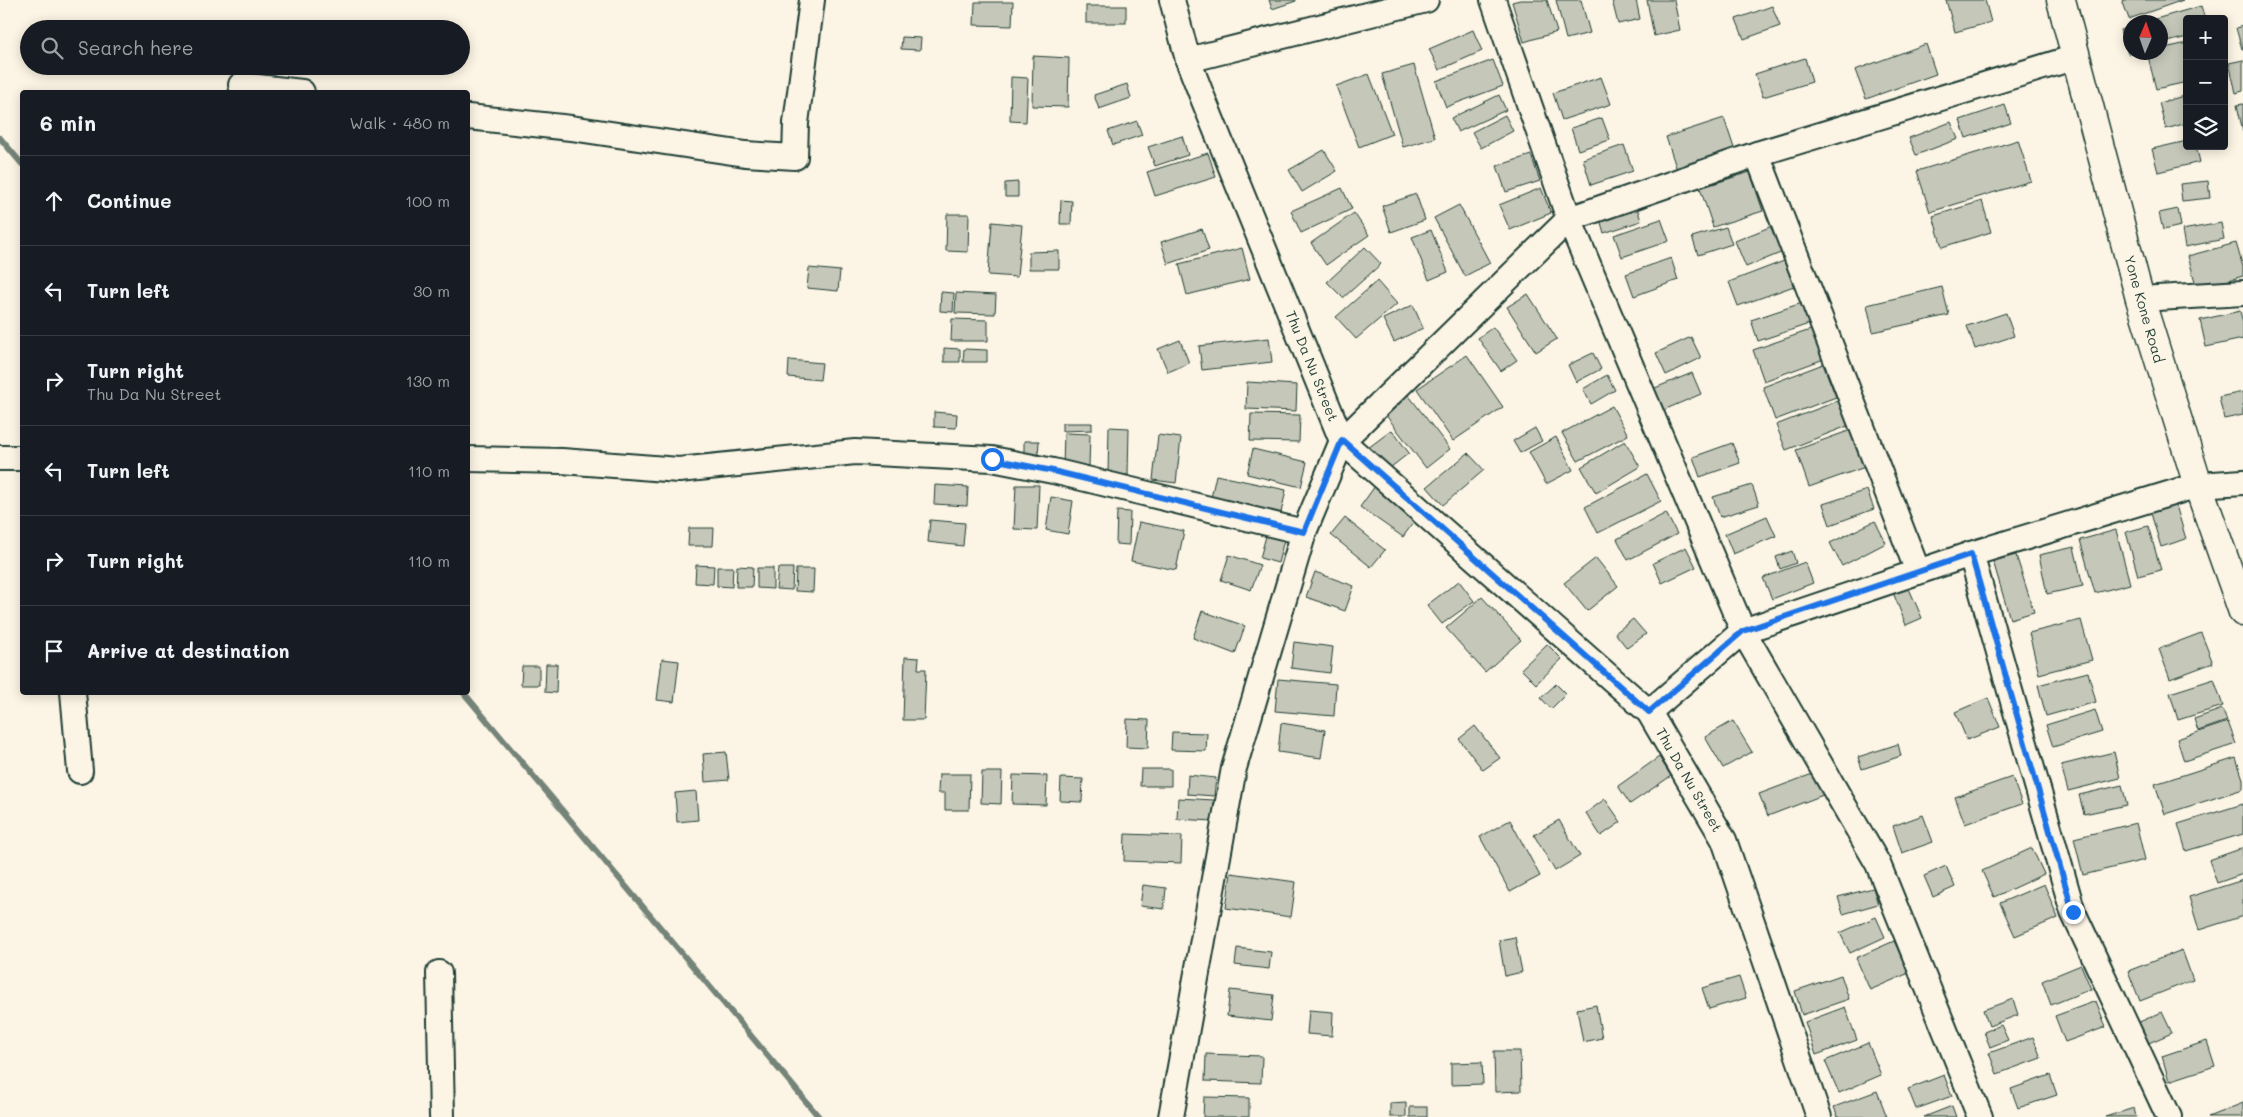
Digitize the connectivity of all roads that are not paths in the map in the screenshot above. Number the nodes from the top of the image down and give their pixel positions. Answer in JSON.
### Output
{"nodes":[{"id":1,"x":812,"y":0,"type":"edge"},
{"id":2,"x":1172,"y":0,"type":"edge"},
{"id":3,"x":1426,"y":0,"type":"edge"},
{"id":4,"x":1493,"y":0,"type":"edge"},
{"id":5,"x":2062,"y":0,"type":"edge"},
{"id":6,"x":2076,"y":57,"type":"junction"},
{"id":7,"x":1188,"y":60,"type":"junction"},
{"id":8,"x":241,"y":85,"type":"dead end"},
{"id":9,"x":285,"y":90,"type":"edge"},
{"id":10,"x":470,"y":117,"type":"edge"},
{"id":11,"x":1757,"y":154,"type":"junction"},
{"id":12,"x":1569,"y":219,"type":"junction"},
{"id":13,"x":2243,"y":293,"type":"edge"},
{"id":14,"x":2140,"y":299,"type":"junction"},
{"id":15,"x":1342,"y":440,"type":"junction"},
{"id":16,"x":0,"y":458,"type":"edge"},
{"id":17,"x":20,"y":458,"type":"edge"},
{"id":18,"x":470,"y":459,"type":"edge"},
{"id":19,"x":2243,"y":482,"type":"edge"},
{"id":20,"x":2198,"y":485,"type":"junction"},
{"id":21,"x":1304,"y":532,"type":"junction"},
{"id":22,"x":1971,"y":554,"type":"junction"},
{"id":23,"x":1918,"y":572,"type":"junction"},
{"id":24,"x":2243,"y":612,"type":"edge"},
{"id":25,"x":1743,"y":631,"type":"junction"},
{"id":26,"x":73,"y":695,"type":"edge"},
{"id":27,"x":1649,"y":712,"type":"junction"},
{"id":28,"x":80,"y":770,"type":"dead end"},
{"id":29,"x":439,"y":973,"type":"dead end"},
{"id":30,"x":442,"y":1117,"type":"edge"},
{"id":31,"x":1171,"y":1117,"type":"edge"},
{"id":32,"x":1819,"y":1117,"type":"edge"},
{"id":33,"x":1980,"y":1117,"type":"edge"},
{"id":34,"x":2169,"y":1117,"type":"edge"}],
"edges":[{"from":1,"to":10,"type":"street"},
{"from":2,"to":7,"type":"street","name":"Thu Da Nu Street"},
{"from":3,"to":7,"type":"street"},
{"from":4,"to":12,"type":"street"},
{"from":5,"to":6,"type":"street","name":"Yone Kone Road"},
{"from":6,"to":11,"type":"street"},
{"from":6,"to":14,"type":"street","name":"Yone Kone Road"},
{"from":7,"to":15,"type":"street","name":"Thu Da Nu Street"},
{"from":8,"to":9,"type":"street"},
{"from":11,"to":12,"type":"street"},
{"from":11,"to":23,"type":"street"},
{"from":12,"to":15,"type":"street"},
{"from":12,"to":25,"type":"street"},
{"from":13,"to":14,"type":"street"},
{"from":14,"to":20,"type":"street","name":"Yone Kone Road"},
{"from":15,"to":21,"type":"street"},
{"from":15,"to":27,"type":"street","name":"Thu Da Nu Street"},
{"from":16,"to":17,"type":"street"},
{"from":18,"to":21,"type":"street"},
{"from":19,"to":20,"type":"street"},
{"from":20,"to":22,"type":"street"},
{"from":20,"to":24,"type":"street","name":"Yone Kone Road"},
{"from":21,"to":31,"type":"street"},
{"from":22,"to":23,"type":"street"},
{"from":22,"to":34,"type":"street"},
{"from":23,"to":25,"type":"street"},
{"from":25,"to":27,"type":"street"},
{"from":25,"to":33,"type":"street"},
{"from":26,"to":28,"type":"street"},
{"from":27,"to":32,"type":"street","name":"Thu Da Nu Street"},
{"from":29,"to":30,"type":"street"}]}
